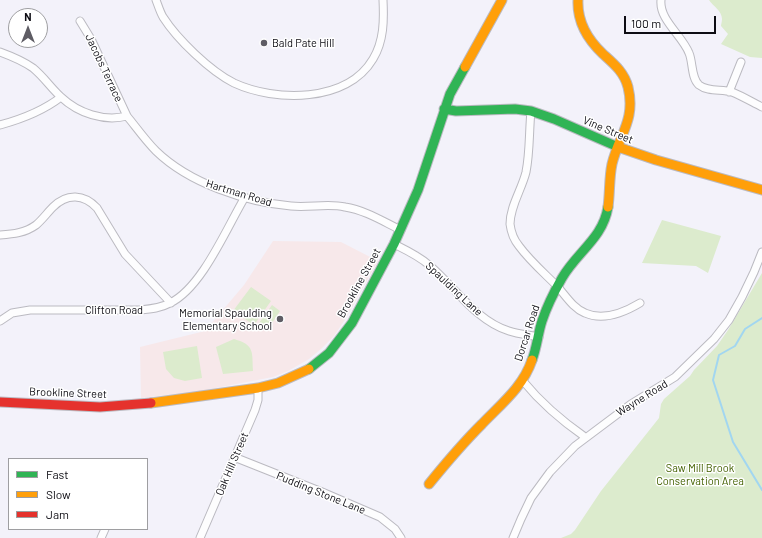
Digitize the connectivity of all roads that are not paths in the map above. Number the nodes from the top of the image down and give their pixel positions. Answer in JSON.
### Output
{"nodes":[{"id":1,"x":156,"y":0,"type":"edge"},
{"id":2,"x":383,"y":0,"type":"edge"},
{"id":3,"x":502,"y":0,"type":"edge"},
{"id":4,"x":578,"y":0,"type":"edge"},
{"id":5,"x":661,"y":0,"type":"edge"},
{"id":6,"x":80,"y":20,"type":"dead end"},
{"id":7,"x":0,"y":52,"type":"edge"},
{"id":8,"x":741,"y":62,"type":"dead end"},
{"id":9,"x":729,"y":92,"type":"junction"},
{"id":10,"x":61,"y":97,"type":"junction"},
{"id":11,"x":762,"y":107,"type":"edge"},
{"id":12,"x":444,"y":109,"type":"junction"},
{"id":13,"x":531,"y":111,"type":"junction"},
{"id":14,"x":126,"y":116,"type":"junction"},
{"id":15,"x":0,"y":125,"type":"edge"},
{"id":16,"x":618,"y":148,"type":"junction"},
{"id":17,"x":762,"y":190,"type":"edge"},
{"id":18,"x":245,"y":197,"type":"junction"},
{"id":19,"x":401,"y":230,"type":"junction"},
{"id":20,"x":0,"y":235,"type":"edge"},
{"id":21,"x":394,"y":244,"type":"junction"},
{"id":22,"x":762,"y":252,"type":"edge"},
{"id":23,"x":558,"y":287,"type":"junction"},
{"id":24,"x":170,"y":303,"type":"junction"},
{"id":25,"x":640,"y":303,"type":"dead end"},
{"id":26,"x":0,"y":321,"type":"edge"},
{"id":27,"x":539,"y":336,"type":"junction"},
{"id":28,"x":523,"y":381,"type":"junction"},
{"id":29,"x":258,"y":388,"type":"junction"},
{"id":30,"x":0,"y":402,"type":"edge"},
{"id":31,"x":585,"y":437,"type":"junction"},
{"id":32,"x":234,"y":457,"type":"junction"},
{"id":33,"x":429,"y":484,"type":"dead end"},
{"id":34,"x":200,"y":538,"type":"edge"},
{"id":35,"x":401,"y":538,"type":"edge"},
{"id":36,"x":513,"y":538,"type":"edge"}],
"edges":[{"from":1,"to":2,"type":"street"},
{"from":3,"to":12,"type":"street","name":"Brookline Street"},
{"from":4,"to":16,"type":"street","name":"Dorcar Road"},
{"from":5,"to":9,"type":"street"},
{"from":6,"to":14,"type":"street","name":"Jacobs Terrace"},
{"from":7,"to":10,"type":"street"},
{"from":8,"to":9,"type":"street"},
{"from":9,"to":11,"type":"street"},
{"from":10,"to":14,"type":"street"},
{"from":10,"to":15,"type":"street"},
{"from":12,"to":13,"type":"street","name":"Vine Street"},
{"from":12,"to":19,"type":"street","name":"Brookline Street"},
{"from":13,"to":16,"type":"street","name":"Vine Street"},
{"from":13,"to":23,"type":"street"},
{"from":14,"to":18,"type":"street","name":"Hartman Road"},
{"from":16,"to":17,"type":"street","name":"Vine Street"},
{"from":16,"to":23,"type":"street","name":"Dorcar Road"},
{"from":18,"to":19,"type":"street","name":"Hartman Road"},
{"from":18,"to":24,"type":"street","name":"Clifton Road"},
{"from":19,"to":21,"type":"street","name":"Brookline Street"},
{"from":20,"to":24,"type":"street"},
{"from":21,"to":27,"type":"street","name":"Spaulding Lane"},
{"from":21,"to":29,"type":"street","name":"Brookline Street"},
{"from":22,"to":31,"type":"street","name":"Wayne Road"},
{"from":23,"to":25,"type":"street"},
{"from":23,"to":27,"type":"street","name":"Dorcar Road"},
{"from":24,"to":26,"type":"street","name":"Clifton Road"},
{"from":27,"to":28,"type":"street","name":"Dorcar Road"},
{"from":28,"to":31,"type":"street"},
{"from":28,"to":33,"type":"street","name":"Dorcar Road"},
{"from":29,"to":30,"type":"street","name":"Brookline Street"},
{"from":29,"to":32,"type":"street","name":"Oak Hill Street"},
{"from":31,"to":36,"type":"street","name":"Wayne Road"},
{"from":32,"to":34,"type":"street","name":"Oak Hill Street"},
{"from":32,"to":35,"type":"street","name":"Pudding Stone Lane"}]}
